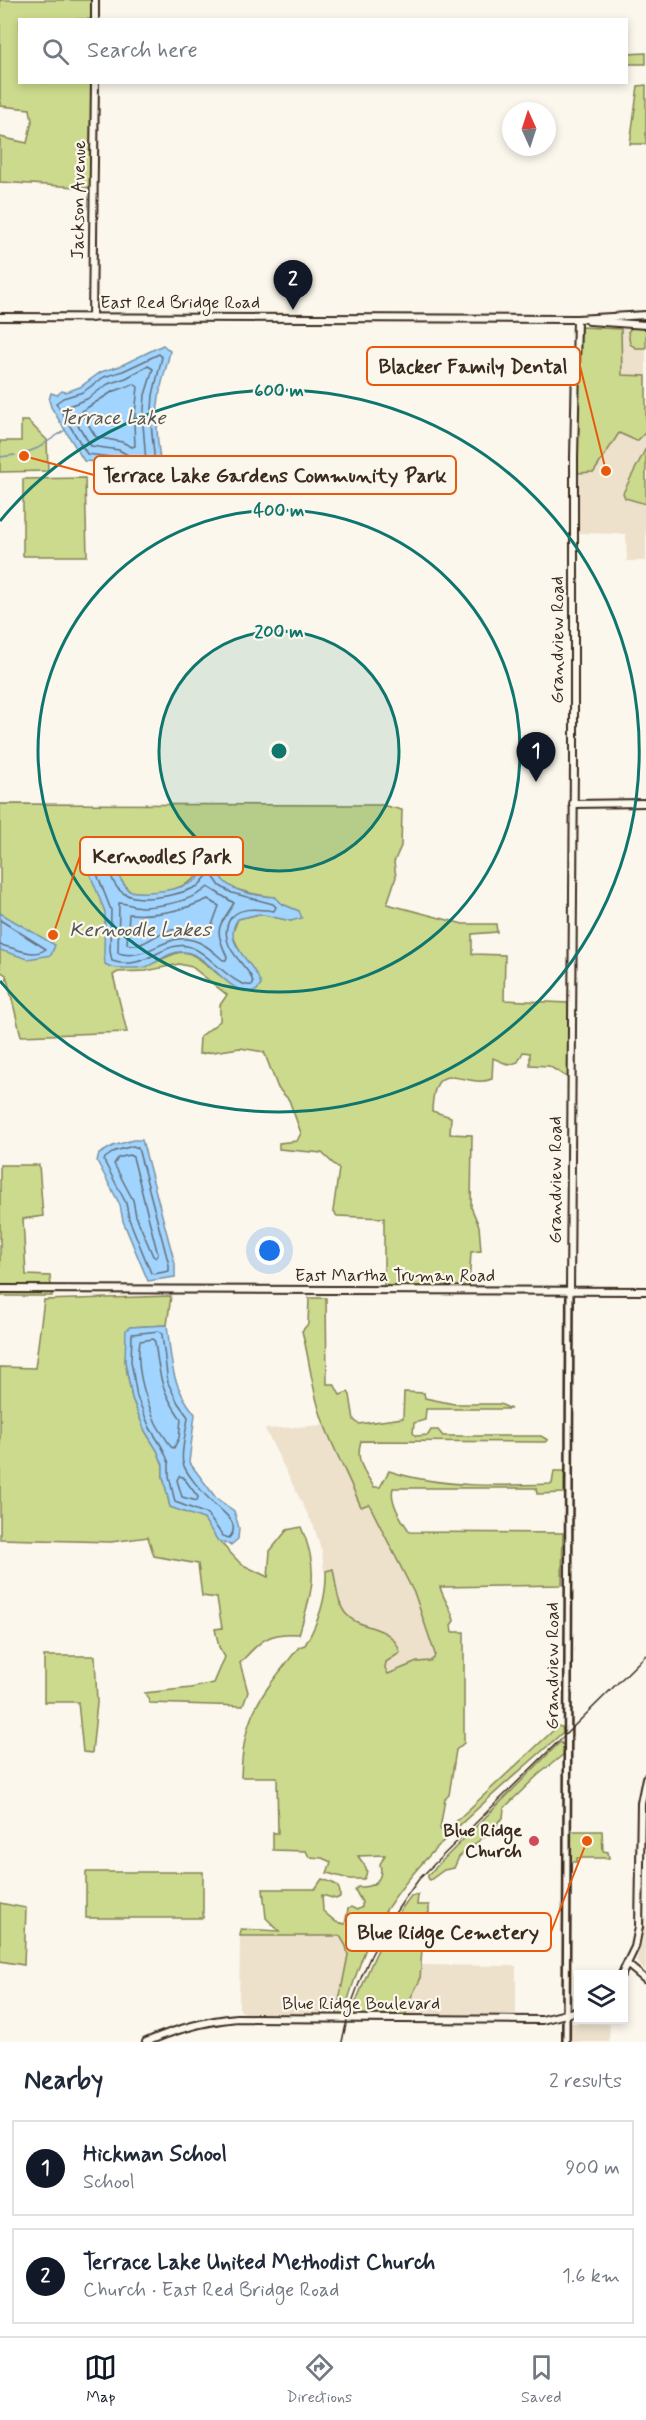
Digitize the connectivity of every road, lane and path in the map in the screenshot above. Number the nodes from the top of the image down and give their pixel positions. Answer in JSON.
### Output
{"nodes":[{"id":1,"x":95,"y":0,"type":"edge"},
{"id":2,"x":95,"y":18,"type":"edge"},
{"id":3,"x":95,"y":84,"type":"edge"},
{"id":4,"x":646,"y":315,"type":"edge"},
{"id":5,"x":0,"y":317,"type":"edge"},
{"id":6,"x":92,"y":318,"type":"junction"},
{"id":7,"x":577,"y":319,"type":"junction"},
{"id":8,"x":646,"y":325,"type":"edge"},
{"id":9,"x":646,"y":803,"type":"edge"},
{"id":10,"x":573,"y":804,"type":"junction"},
{"id":11,"x":0,"y":1289,"type":"edge"},
{"id":12,"x":570,"y":1291,"type":"junction"},
{"id":13,"x":646,"y":1291,"type":"edge"},
{"id":14,"x":646,"y":1778,"type":"edge"},
{"id":15,"x":628,"y":1965,"type":"junction"},
{"id":16,"x":625,"y":1970,"type":"edge"},
{"id":17,"x":646,"y":1980,"type":"edge"},
{"id":18,"x":574,"y":2013,"type":"edge"},
{"id":19,"x":566,"y":2015,"type":"junction"},
{"id":20,"x":146,"y":2042,"type":"edge"},
{"id":21,"x":566,"y":2042,"type":"edge"}],
"edges":[{"from":1,"to":2,"type":"main road"},
{"from":3,"to":6,"type":"main road","name":"Jackson Avenue"},
{"from":4,"to":7,"type":"main road","name":"East Red Bridge Road"},
{"from":5,"to":6,"type":"main road","name":"East Red Bridge Road"},
{"from":6,"to":7,"type":"main road","name":"East Red Bridge Road"},
{"from":7,"to":8,"type":"main road","name":"East Red Bridge Road"},
{"from":7,"to":10,"type":"main road","name":"Grandview Road"},
{"from":9,"to":10,"type":"main road"},
{"from":10,"to":12,"type":"main road","name":"Grandview Road"},
{"from":11,"to":12,"type":"main road","name":"East Martha Truman Road"},
{"from":12,"to":13,"type":"main road","name":"East Martha Truman Road"},
{"from":12,"to":19,"type":"street","name":"Grandview Road"},
{"from":14,"to":15,"type":"main road"},
{"from":15,"to":16,"type":"main road"},
{"from":15,"to":17,"type":"main road"},
{"from":18,"to":19,"type":"main road","name":"Blue Ridge Boulevard"},
{"from":19,"to":20,"type":"main road","name":"Blue Ridge Boulevard"},
{"from":19,"to":21,"type":"street","name":"Grandview Road"}]}
